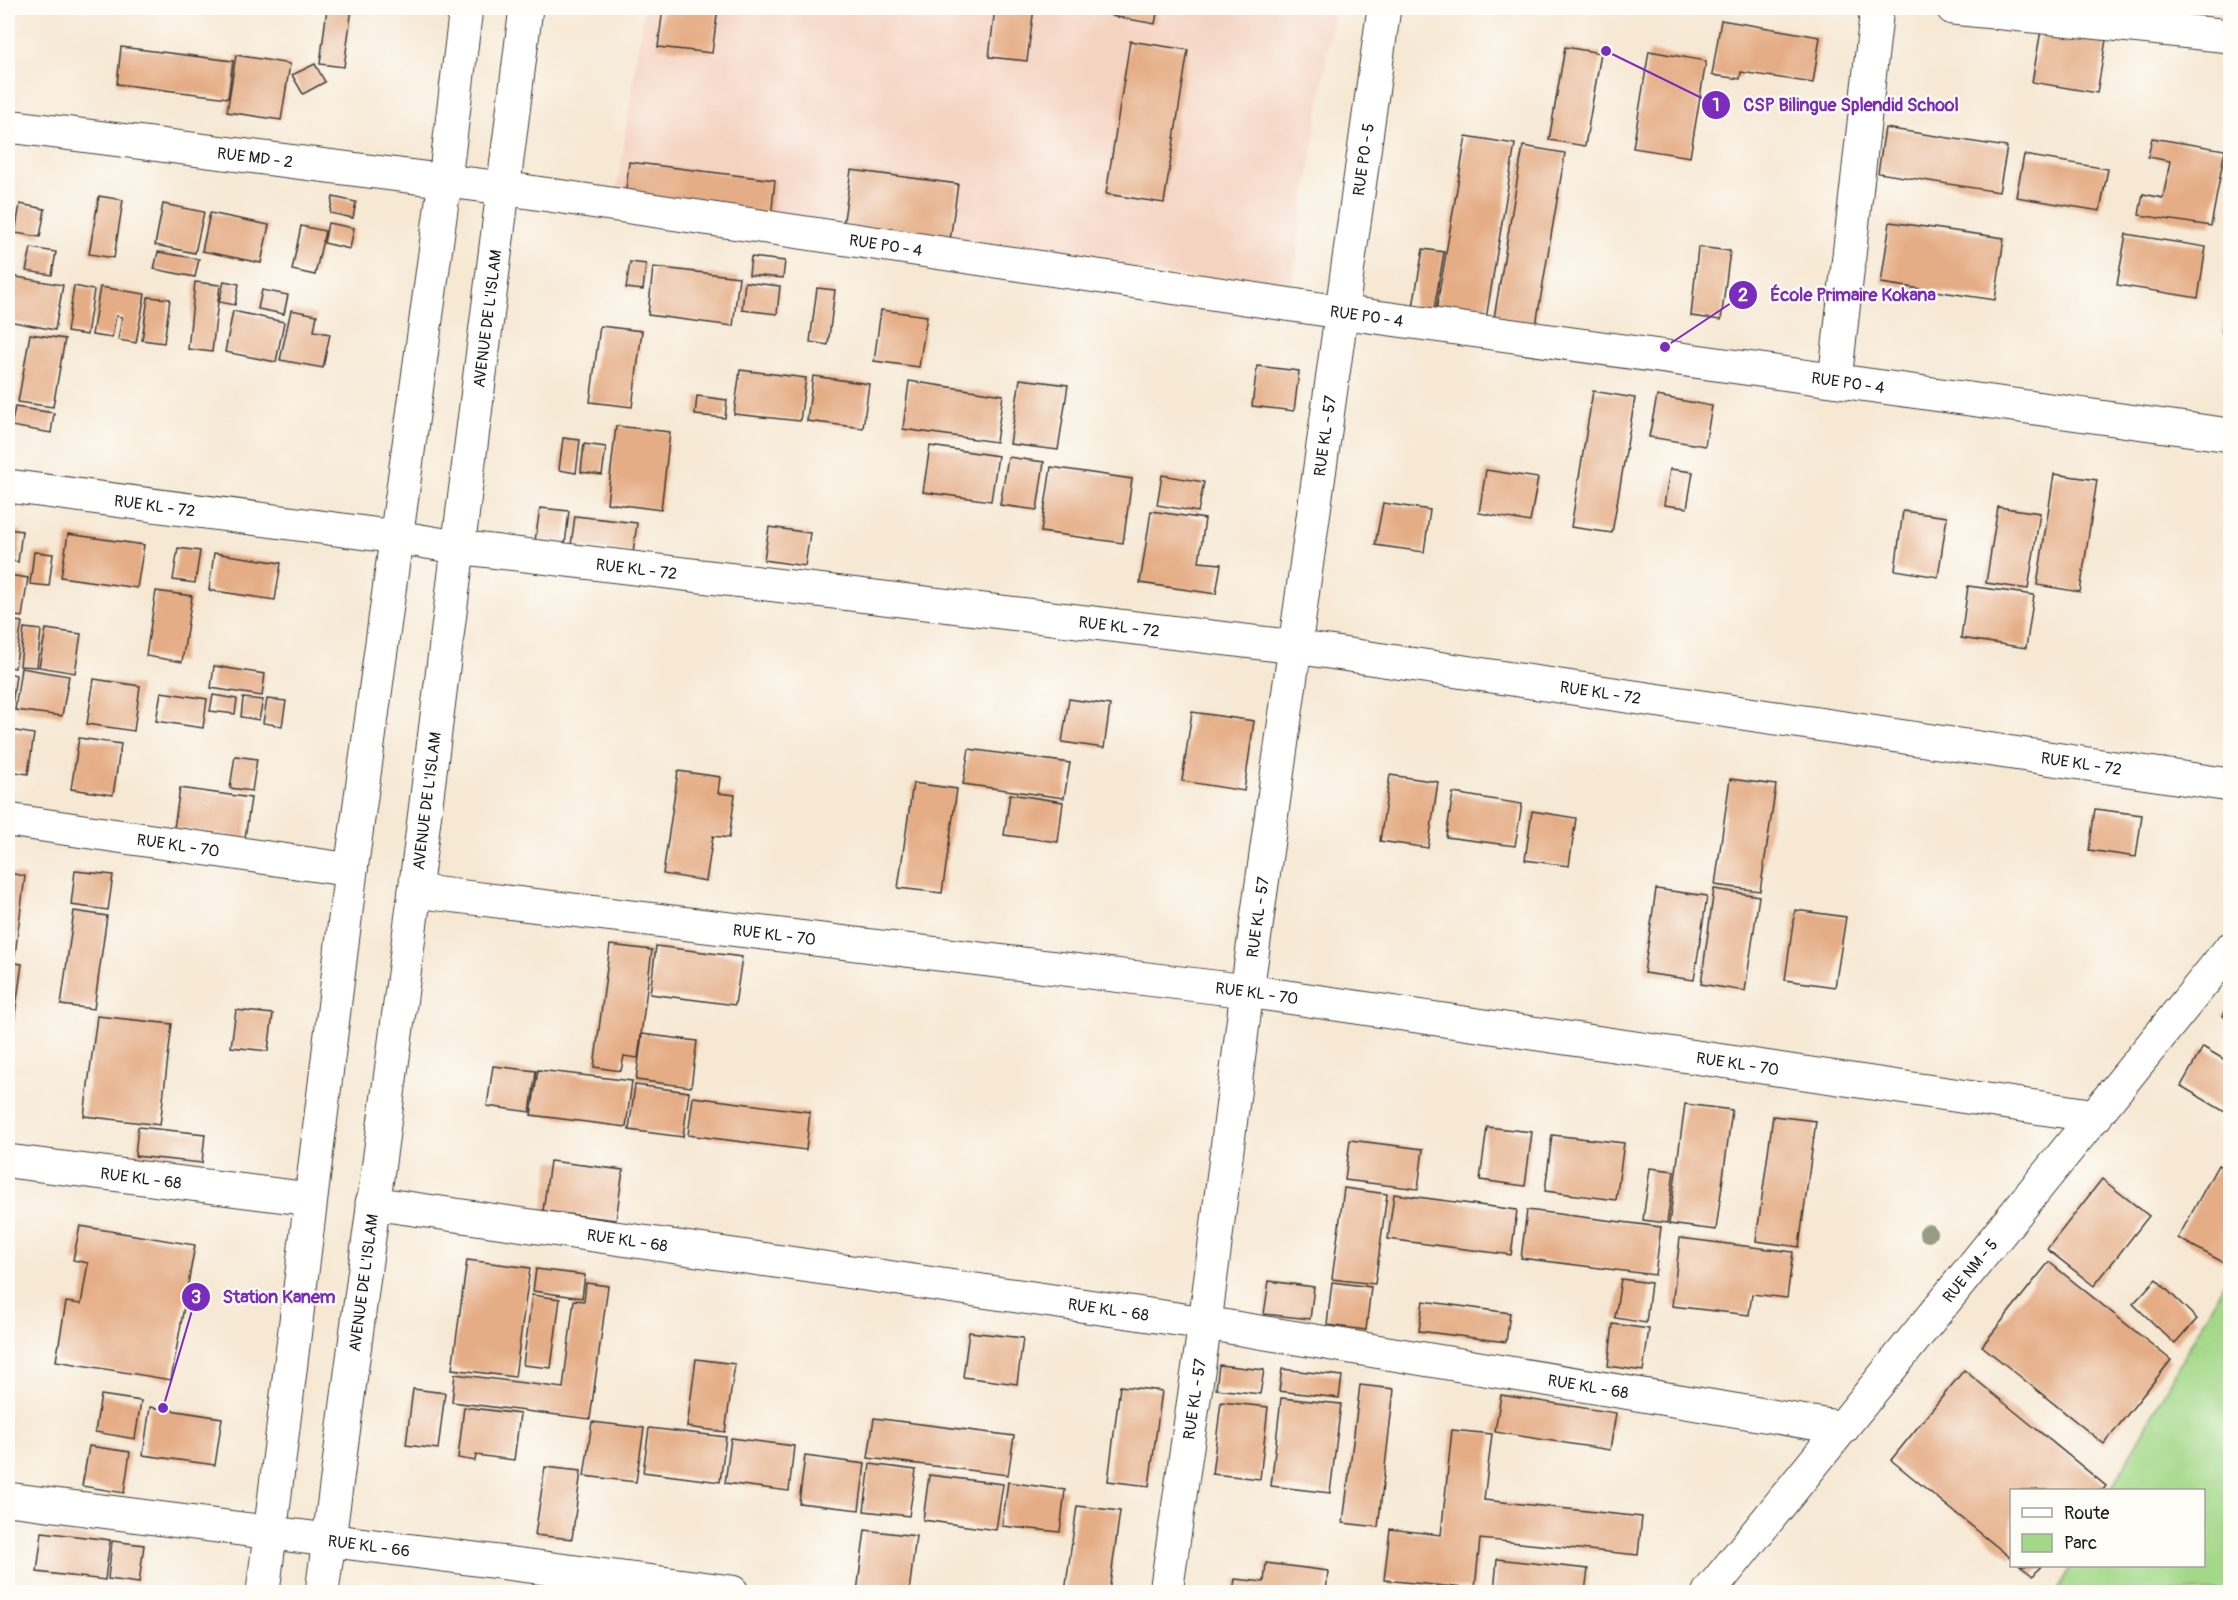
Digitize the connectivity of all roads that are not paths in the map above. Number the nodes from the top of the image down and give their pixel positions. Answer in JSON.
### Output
{"nodes":[{"id":1,"x":466,"y":8,"type":"edge"},
{"id":2,"x":526,"y":8,"type":"edge"},
{"id":3,"x":1384,"y":8,"type":"edge"},
{"id":4,"x":1877,"y":8,"type":"edge"},
{"id":5,"x":1953,"y":8,"type":"edge"},
{"id":6,"x":2230,"y":36,"type":"edge"},
{"id":7,"x":8,"y":126,"type":"edge"},
{"id":8,"x":445,"y":180,"type":"junction"},
{"id":9,"x":502,"y":188,"type":"junction"},
{"id":10,"x":1340,"y":312,"type":"junction"},
{"id":11,"x":1835,"y":380,"type":"junction"},
{"id":12,"x":2230,"y":435,"type":"edge"},
{"id":13,"x":8,"y":486,"type":"edge"},
{"id":14,"x":396,"y":537,"type":"junction"},
{"id":15,"x":457,"y":547,"type":"junction"},
{"id":16,"x":1295,"y":647,"type":"junction"},
{"id":17,"x":2230,"y":785,"type":"edge"},
{"id":18,"x":8,"y":820,"type":"edge"},
{"id":19,"x":351,"y":870,"type":"junction"},
{"id":20,"x":415,"y":891,"type":"junction"},
{"id":21,"x":2230,"y":949,"type":"edge"},
{"id":22,"x":1247,"y":990,"type":"junction"},
{"id":23,"x":2096,"y":1116,"type":"junction"},
{"id":24,"x":8,"y":1161,"type":"edge"},
{"id":25,"x":310,"y":1199,"type":"junction"},
{"id":26,"x":372,"y":1203,"type":"junction"},
{"id":27,"x":1205,"y":1323,"type":"junction"},
{"id":28,"x":1843,"y":1428,"type":"junction"},
{"id":29,"x":8,"y":1499,"type":"edge"},
{"id":30,"x":271,"y":1533,"type":"junction"},
{"id":31,"x":330,"y":1542,"type":"junction"},
{"id":32,"x":263,"y":1593,"type":"edge"},
{"id":33,"x":322,"y":1593,"type":"edge"},
{"id":34,"x":732,"y":1593,"type":"edge"},
{"id":35,"x":1166,"y":1593,"type":"edge"},
{"id":36,"x":1709,"y":1593,"type":"edge"}],
"edges":[{"from":1,"to":8,"type":"street"},
{"from":2,"to":9,"type":"street","name":"AVENUE DE L'ISLAM"},
{"from":3,"to":10,"type":"street","name":"RUE PO - 5"},
{"from":4,"to":11,"type":"street"},
{"from":5,"to":6,"type":"street"},
{"from":7,"to":8,"type":"street","name":"RUE MD - 2"},
{"from":8,"to":9,"type":"street","name":"RUE MD - 2"},
{"from":8,"to":14,"type":"street"},
{"from":9,"to":10,"type":"street","name":"RUE PO - 4"},
{"from":9,"to":15,"type":"street","name":"AVENUE DE L'ISLAM"},
{"from":10,"to":11,"type":"street","name":"RUE PO - 4"},
{"from":10,"to":16,"type":"street","name":"RUE KL - 57"},
{"from":11,"to":12,"type":"street","name":"RUE PO - 4"},
{"from":13,"to":14,"type":"street","name":"RUE KL - 72"},
{"from":14,"to":15,"type":"street","name":"RUE KL - 72"},
{"from":14,"to":19,"type":"street"},
{"from":15,"to":16,"type":"street","name":"RUE KL - 72"},
{"from":15,"to":20,"type":"street","name":"AVENUE DE L'ISLAM"},
{"from":16,"to":17,"type":"street","name":"RUE KL - 72"},
{"from":16,"to":22,"type":"street","name":"RUE KL - 57"},
{"from":18,"to":19,"type":"street","name":"RUE KL - 70"},
{"from":19,"to":25,"type":"street"},
{"from":20,"to":22,"type":"street","name":"RUE KL - 70"},
{"from":20,"to":26,"type":"street","name":"AVENUE DE L'ISLAM"},
{"from":21,"to":23,"type":"street","name":"RUE NM - 5"},
{"from":22,"to":23,"type":"street","name":"RUE KL - 70"},
{"from":22,"to":27,"type":"street","name":"RUE KL - 57"},
{"from":23,"to":28,"type":"street","name":"RUE NM - 5"},
{"from":24,"to":25,"type":"street","name":"RUE KL - 68"},
{"from":25,"to":30,"type":"street"},
{"from":26,"to":27,"type":"street","name":"RUE KL - 68"},
{"from":26,"to":31,"type":"street","name":"AVENUE DE L'ISLAM"},
{"from":27,"to":28,"type":"street","name":"RUE KL - 68"},
{"from":27,"to":35,"type":"street","name":"RUE KL - 57"},
{"from":28,"to":36,"type":"street","name":"RUE NM - 5"},
{"from":29,"to":30,"type":"street","name":"RUE KL - 66"},
{"from":30,"to":31,"type":"street","name":"RUE KL - 66"},
{"from":30,"to":32,"type":"street"},
{"from":31,"to":33,"type":"street","name":"AVENUE DE L'ISLAM"},
{"from":31,"to":34,"type":"street","name":"RUE KL - 66"}]}
